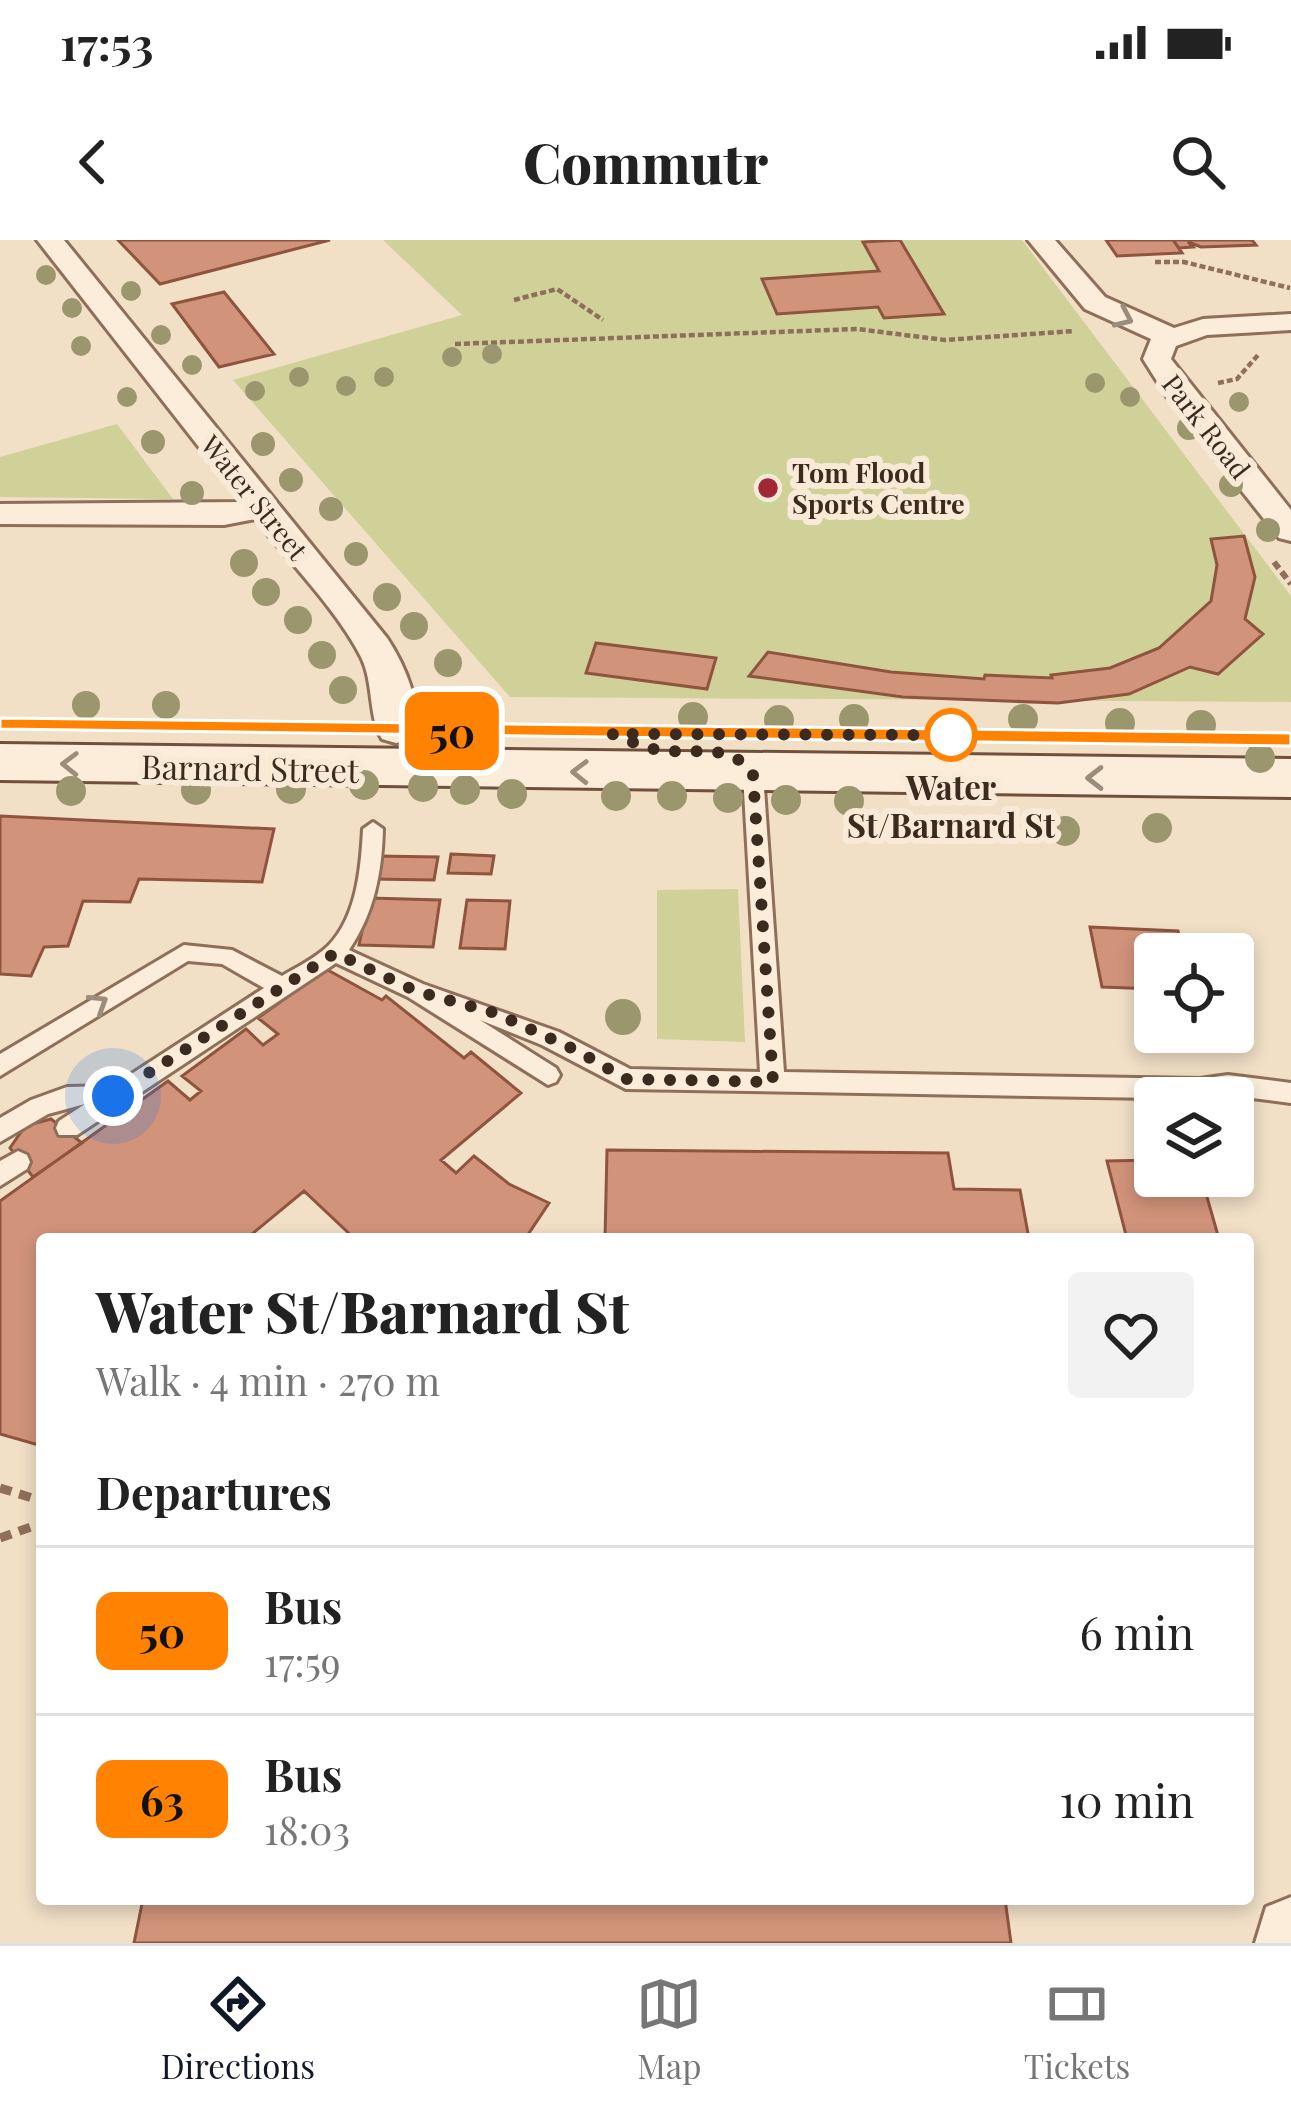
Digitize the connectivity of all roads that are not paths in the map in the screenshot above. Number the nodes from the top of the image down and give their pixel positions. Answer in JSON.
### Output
{"nodes":[{"id":1,"x":1041,"y":240,"type":"edge"},
{"id":2,"x":46,"y":243,"type":"edge"},
{"id":3,"x":1291,"y":322,"type":"edge"},
{"id":4,"x":1171,"y":337,"type":"junction"},
{"id":5,"x":263,"y":508,"type":"junction"},
{"id":6,"x":0,"y":514,"type":"edge"},
{"id":7,"x":1291,"y":531,"type":"edge"},
{"id":8,"x":0,"y":724,"type":"edge"},
{"id":9,"x":612,"y":734,"type":"junction"},
{"id":10,"x":1291,"y":740,"type":"edge"},
{"id":11,"x":396,"y":750,"type":"junction"},
{"id":12,"x":0,"y":762,"type":"edge"},
{"id":13,"x":753,"y":775,"type":"junction"},
{"id":14,"x":1291,"y":778,"type":"edge"},
{"id":15,"x":373,"y":829,"type":"dead end"},
{"id":16,"x":335,"y":953,"type":"junction"},
{"id":17,"x":281,"y":988,"type":"junction"},
{"id":18,"x":416,"y":991,"type":"junction"},
{"id":19,"x":0,"y":1066,"type":"edge"},
{"id":20,"x":548,"y":1075,"type":"dead end"},
{"id":21,"x":773,"y":1082,"type":"junction"},
{"id":22,"x":1291,"y":1094,"type":"edge"},
{"id":23,"x":113,"y":1096,"type":"junction"},
{"id":24,"x":68,"y":1128,"type":"dead end"},
{"id":25,"x":0,"y":1132,"type":"edge"},
{"id":26,"x":1291,"y":1932,"type":"edge"},
{"id":27,"x":1290,"y":1943,"type":"edge"}],
"edges":[{"from":1,"to":4,"type":"street","name":"Park Road","one_way":true},
{"from":2,"to":5,"type":"street","name":"Water Street"},
{"from":3,"to":4,"type":"street"},
{"from":4,"to":7,"type":"street","name":"Park Road"},
{"from":5,"to":6,"type":"street"},
{"from":5,"to":11,"type":"street","name":"Water Street"},
{"from":8,"to":11,"type":"main road","name":"Barnard Street"},
{"from":9,"to":10,"type":"main road","name":"Barnard Street"},
{"from":9,"to":11,"type":"main road","name":"Barnard Street"},
{"from":9,"to":13,"type":"main road"},
{"from":11,"to":12,"type":"main road","name":"Barnard Street","one_way":true},
{"from":13,"to":11,"type":"main road","name":"Barnard Street","one_way":true},
{"from":14,"to":13,"type":"main road","name":"Barnard Street","one_way":true},
{"from":13,"to":21,"type":"lane"},
{"from":15,"to":16,"type":"lane"},
{"from":16,"to":17,"type":"lane"},
{"from":16,"to":18,"type":"lane"},
{"from":19,"to":17,"type":"lane","one_way":true},
{"from":17,"to":23,"type":"lane"},
{"from":18,"to":20,"type":"lane"},
{"from":18,"to":21,"type":"lane"},
{"from":21,"to":22,"type":"lane"},
{"from":23,"to":24,"type":"lane"},
{"from":23,"to":25,"type":"lane"},
{"from":26,"to":27,"type":"street"}]}
